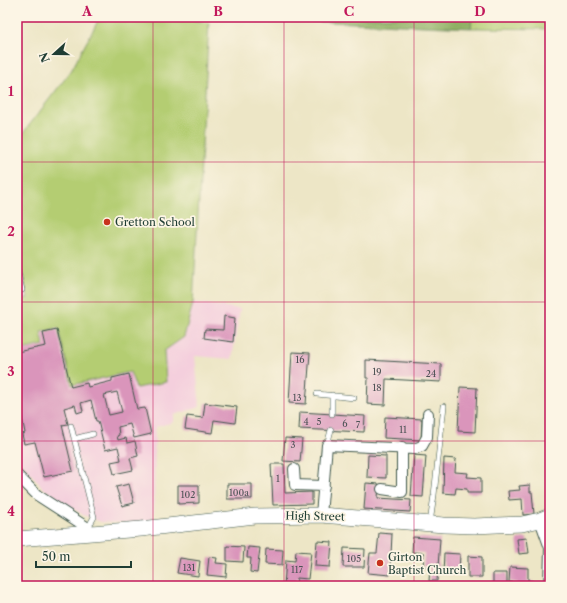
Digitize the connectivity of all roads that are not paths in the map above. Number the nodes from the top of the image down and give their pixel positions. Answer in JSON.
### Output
{"nodes":[{"id":1,"x":17,"y":269,"type":"edge"},
{"id":2,"x":22,"y":290,"type":"dead end"},
{"id":3,"x":317,"y":394,"type":"dead end"},
{"id":4,"x":332,"y":395,"type":"junction"},
{"id":5,"x":354,"y":398,"type":"dead end"},
{"id":6,"x":444,"y":406,"type":"dead end"},
{"id":7,"x":332,"y":414,"type":"dead end"},
{"id":8,"x":428,"y":414,"type":"dead end"},
{"id":9,"x":71,"y":426,"type":"dead end"},
{"id":10,"x":331,"y":430,"type":"dead end"},
{"id":11,"x":93,"y":434,"type":"dead end"},
{"id":12,"x":74,"y":438,"type":"junction"},
{"id":13,"x":327,"y":445,"type":"junction"},
{"id":14,"x":402,"y":447,"type":"junction"},
{"id":15,"x":294,"y":469,"type":"dead end"},
{"id":16,"x":17,"y":475,"type":"edge"},
{"id":17,"x":324,"y":486,"type":"junction"},
{"id":18,"x":382,"y":489,"type":"dead end"},
{"id":19,"x":321,"y":515,"type":"junction"},
{"id":20,"x":545,"y":518,"type":"edge"},
{"id":21,"x":430,"y":524,"type":"junction"},
{"id":22,"x":87,"y":532,"type":"junction"},
{"id":23,"x":17,"y":539,"type":"edge"},
{"id":24,"x":550,"y":548,"type":"edge"},
{"id":25,"x":549,"y":586,"type":"edge"}],
"edges":[{"from":1,"to":2,"type":"lane"},
{"from":3,"to":4,"type":"lane"},
{"from":4,"to":5,"type":"lane"},
{"from":4,"to":7,"type":"lane"},
{"from":6,"to":21,"type":"lane"},
{"from":8,"to":14,"type":"street"},
{"from":9,"to":12,"type":"lane"},
{"from":10,"to":13,"type":"lane"},
{"from":11,"to":12,"type":"lane"},
{"from":12,"to":22,"type":"lane"},
{"from":13,"to":14,"type":"street"},
{"from":13,"to":17,"type":"street"},
{"from":14,"to":18,"type":"street"},
{"from":15,"to":17,"type":"street"},
{"from":16,"to":22,"type":"street"},
{"from":17,"to":19,"type":"street"},
{"from":19,"to":21,"type":"street","name":"High Street"},
{"from":19,"to":22,"type":"street","name":"High Street"},
{"from":20,"to":21,"type":"street","name":"High Street"},
{"from":20,"to":24,"type":"street"},
{"from":22,"to":23,"type":"street","name":"High Street"},
{"from":24,"to":25,"type":"street"}]}
